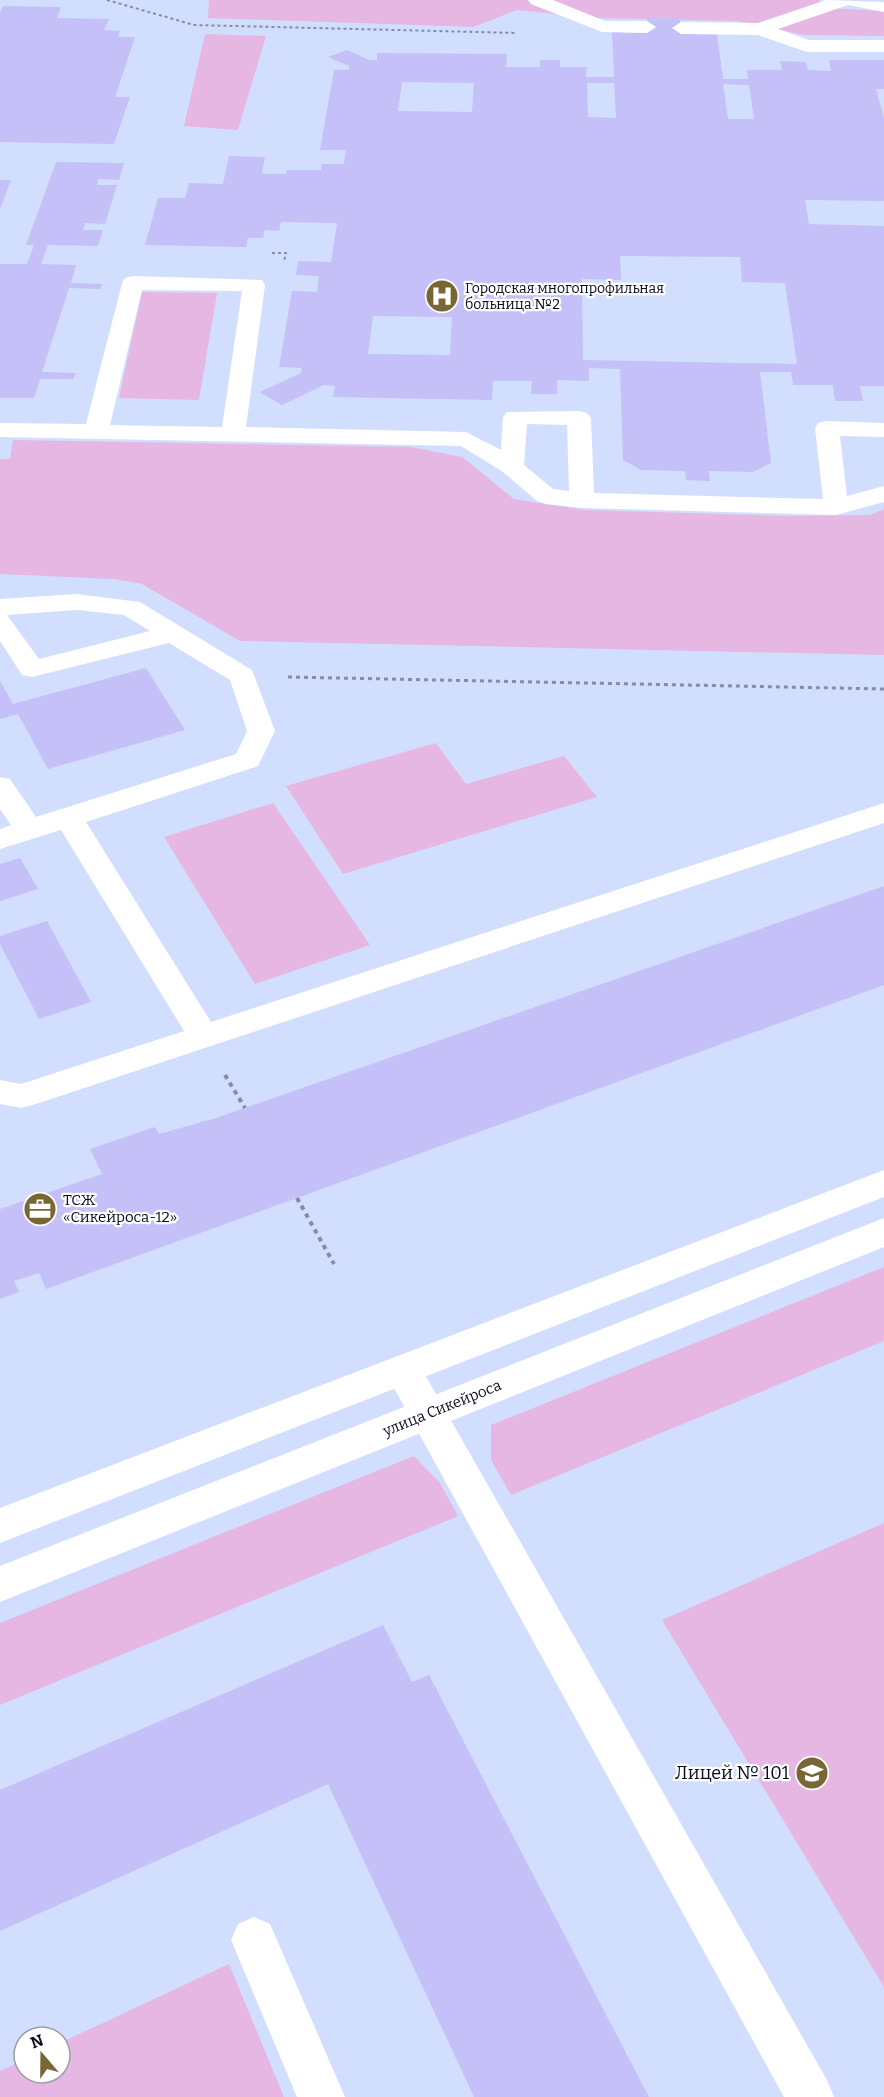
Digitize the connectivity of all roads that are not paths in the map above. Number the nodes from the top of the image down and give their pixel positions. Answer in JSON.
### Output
{"nodes":[{"id":1,"x":537,"y":0,"type":"edge"},
{"id":2,"x":844,"y":0,"type":"edge"},
{"id":3,"x":850,"y":0,"type":"edge"},
{"id":4,"x":884,"y":7,"type":"edge"},
{"id":5,"x":647,"y":27,"type":"dead end"},
{"id":6,"x":681,"y":28,"type":"dead end"},
{"id":7,"x":760,"y":29,"type":"junction"},
{"id":8,"x":884,"y":46,"type":"edge"},
{"id":9,"x":0,"y":430,"type":"edge"},
{"id":10,"x":884,"y":430,"type":"edge"},
{"id":11,"x":96,"y":434,"type":"junction"},
{"id":12,"x":233,"y":434,"type":"junction"},
{"id":13,"x":512,"y":467,"type":"junction"},
{"id":14,"x":884,"y":494,"type":"edge"},
{"id":15,"x":582,"y":500,"type":"junction"},
{"id":16,"x":836,"y":507,"type":"junction"},
{"id":17,"x":0,"y":607,"type":"edge"},
{"id":18,"x":0,"y":621,"type":"edge"},
{"id":19,"x":173,"y":634,"type":"junction"},
{"id":20,"x":0,"y":786,"type":"edge"},
{"id":21,"x":884,"y":813,"type":"edge"},
{"id":22,"x":68,"y":817,"type":"junction"},
{"id":23,"x":29,"y":830,"type":"junction"},
{"id":24,"x":0,"y":839,"type":"edge"},
{"id":25,"x":203,"y":1035,"type":"junction"},
{"id":26,"x":0,"y":1092,"type":"edge"},
{"id":27,"x":884,"y":1182,"type":"edge"},
{"id":28,"x":884,"y":1232,"type":"edge"},
{"id":29,"x":403,"y":1370,"type":"junction"},
{"id":30,"x":428,"y":1414,"type":"junction"},
{"id":31,"x":0,"y":1526,"type":"edge"},
{"id":32,"x":0,"y":1584,"type":"edge"},
{"id":33,"x":254,"y":1940,"type":"dead end"},
{"id":34,"x":321,"y":2097,"type":"edge"},
{"id":35,"x":810,"y":2097,"type":"edge"}],
"edges":[{"from":1,"to":5,"type":"street"},
{"from":2,"to":7,"type":"street"},
{"from":3,"to":4,"type":"street"},
{"from":6,"to":7,"type":"street"},
{"from":7,"to":8,"type":"street"},
{"from":9,"to":11,"type":"street"},
{"from":10,"to":16,"type":"street"},
{"from":11,"to":12,"type":"street"},
{"from":11,"to":12,"type":"street"},
{"from":12,"to":13,"type":"street"},
{"from":13,"to":15,"type":"street"},
{"from":13,"to":15,"type":"street"},
{"from":14,"to":16,"type":"street"},
{"from":15,"to":16,"type":"street"},
{"from":17,"to":19,"type":"street"},
{"from":18,"to":19,"type":"street"},
{"from":19,"to":22,"type":"street"},
{"from":20,"to":23,"type":"street"},
{"from":21,"to":25,"type":"street"},
{"from":22,"to":23,"type":"street"},
{"from":22,"to":25,"type":"street"},
{"from":23,"to":24,"type":"street"},
{"from":25,"to":26,"type":"street"},
{"from":27,"to":29,"type":"street"},
{"from":28,"to":30,"type":"street","name":"улица Сикейроса"},
{"from":29,"to":30,"type":"street"},
{"from":29,"to":31,"type":"street"},
{"from":30,"to":32,"type":"street","name":"улица Сикейроса"},
{"from":30,"to":35,"type":"street"},
{"from":33,"to":34,"type":"street"}]}
